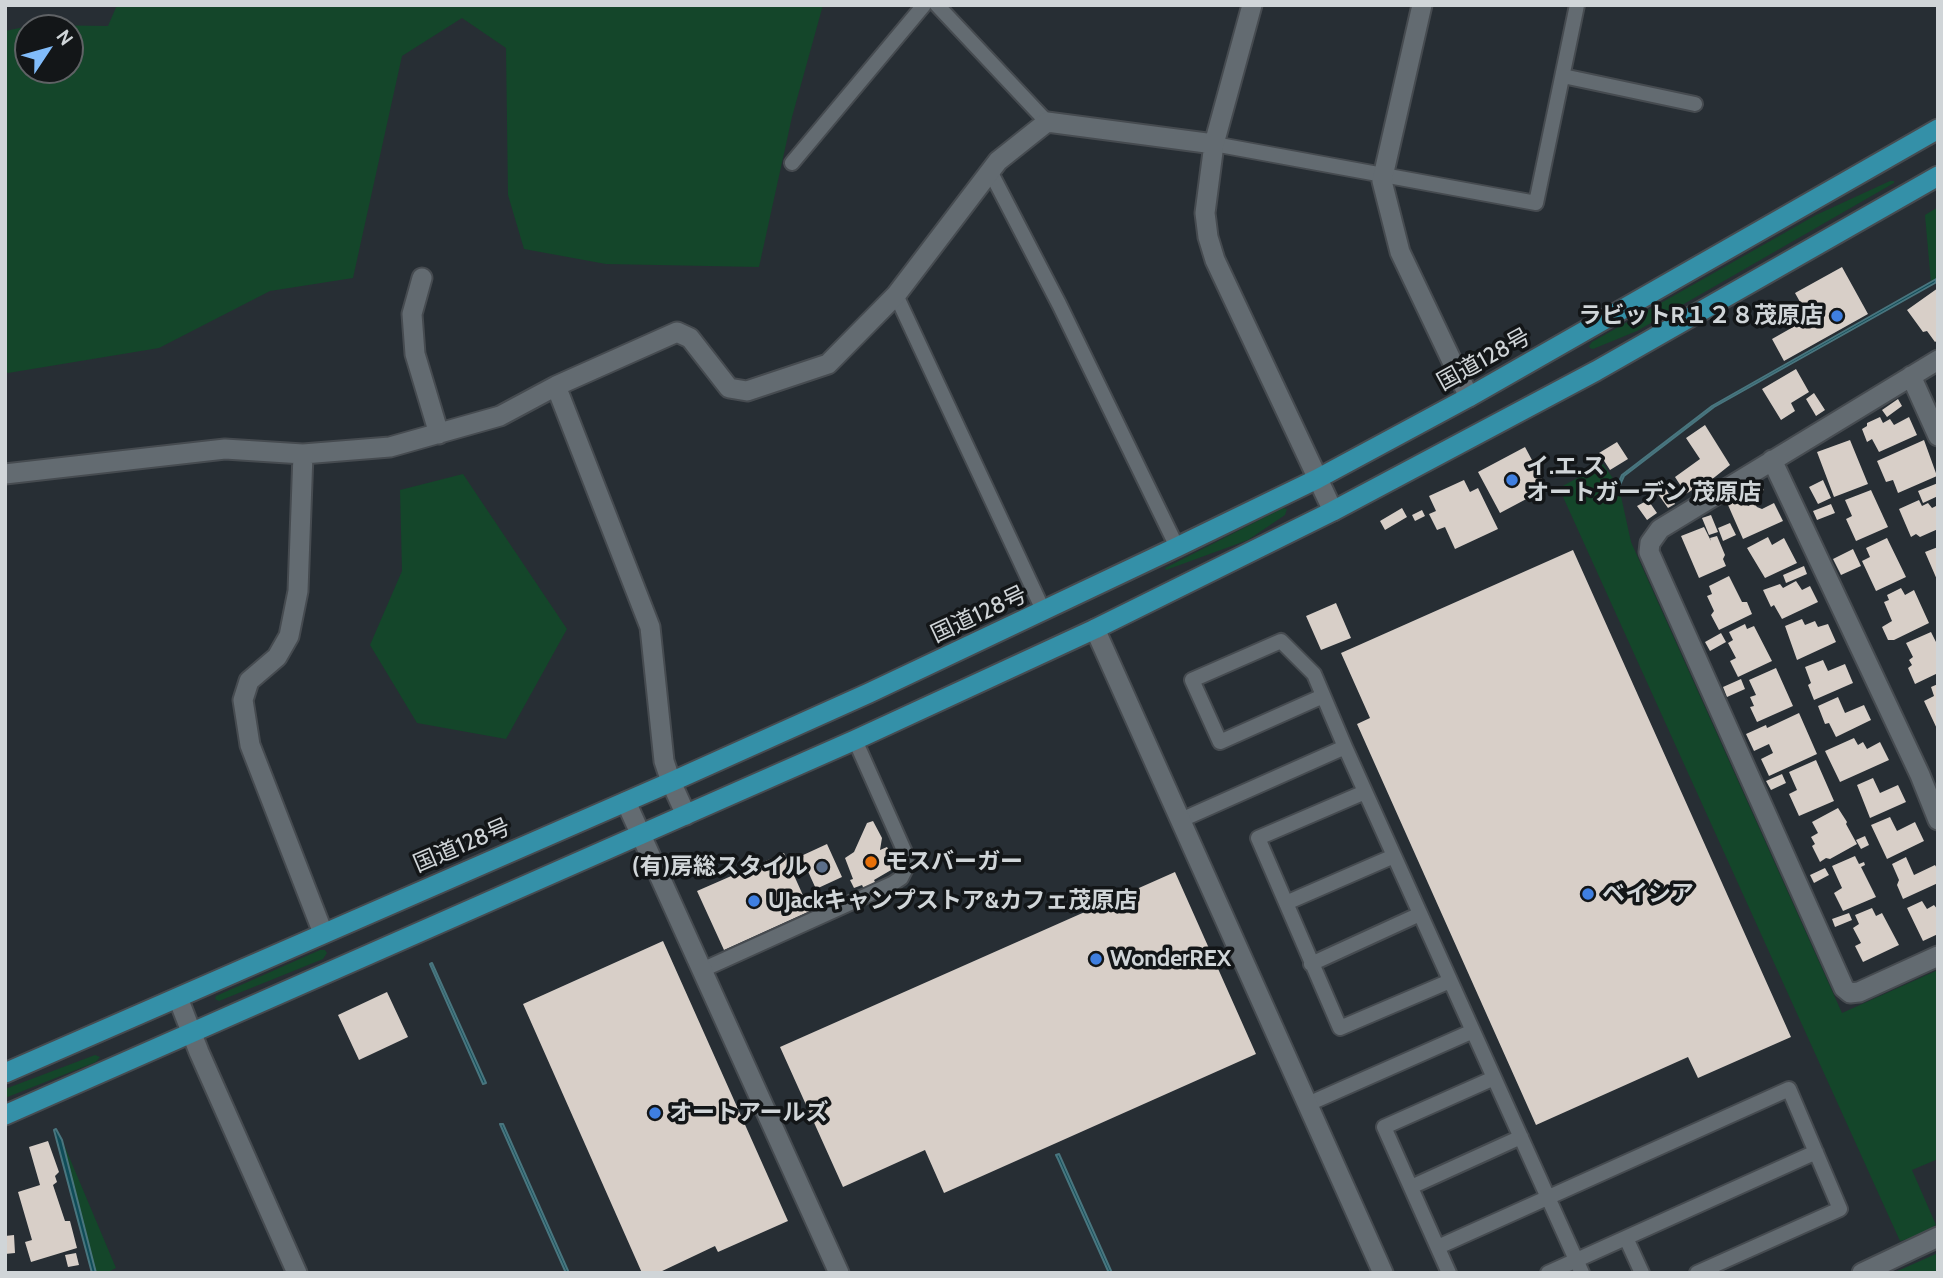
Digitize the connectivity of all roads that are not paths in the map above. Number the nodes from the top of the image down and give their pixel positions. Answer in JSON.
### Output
{"nodes":[{"id":1,"x":924,"y":5,"type":"edge"},
{"id":2,"x":937,"y":5,"type":"edge"},
{"id":3,"x":1252,"y":5,"type":"edge"},
{"id":4,"x":1422,"y":5,"type":"edge"},
{"id":5,"x":1577,"y":5,"type":"edge"},
{"id":6,"x":1563,"y":76,"type":"junction"},
{"id":7,"x":1695,"y":104,"type":"dead end"},
{"id":8,"x":1047,"y":122,"type":"junction"},
{"id":9,"x":1938,"y":129,"type":"edge"},
{"id":10,"x":1214,"y":144,"type":"junction"},
{"id":11,"x":792,"y":163,"type":"dead end"},
{"id":12,"x":990,"y":171,"type":"junction"},
{"id":13,"x":1384,"y":175,"type":"junction"},
{"id":14,"x":1938,"y":176,"type":"edge"},
{"id":15,"x":422,"y":278,"type":"dead end"},
{"id":16,"x":896,"y":295,"type":"junction"},
{"id":17,"x":1938,"y":360,"type":"edge"},
{"id":18,"x":1911,"y":376,"type":"junction"},
{"id":19,"x":556,"y":386,"type":"junction"},
{"id":20,"x":1469,"y":397,"type":"junction"},
{"id":21,"x":439,"y":434,"type":"junction"},
{"id":22,"x":1938,"y":436,"type":"edge"},
{"id":23,"x":303,"y":454,"type":"junction"},
{"id":24,"x":1772,"y":460,"type":"junction"},
{"id":25,"x":5,"y":474,"type":"edge"},
{"id":26,"x":1317,"y":479,"type":"junction"},
{"id":27,"x":1333,"y":511,"type":"junction"},
{"id":28,"x":1177,"y":547,"type":"junction"},
{"id":29,"x":1044,"y":612,"type":"junction"},
{"id":30,"x":1095,"y":629,"type":"junction"},
{"id":31,"x":1323,"y":696,"type":"junction"},
{"id":32,"x":855,"y":740,"type":"junction"},
{"id":33,"x":1345,"y":747,"type":"junction"},
{"id":34,"x":1929,"y":771,"type":"edge"},
{"id":35,"x":671,"y":782,"type":"junction"},
{"id":36,"x":1365,"y":792,"type":"junction"},
{"id":37,"x":626,"y":802,"type":"junction"},
{"id":38,"x":687,"y":815,"type":"junction"},
{"id":39,"x":1181,"y":820,"type":"junction"},
{"id":40,"x":1938,"y":820,"type":"edge"},
{"id":41,"x":641,"y":834,"type":"junction"},
{"id":42,"x":1394,"y":856,"type":"junction"},
{"id":43,"x":1286,"y":903,"type":"junction"},
{"id":44,"x":1420,"y":914,"type":"junction"},
{"id":45,"x":323,"y":933,"type":"junction"},
{"id":46,"x":1938,"y":956,"type":"edge"},
{"id":47,"x":1311,"y":964,"type":"junction"},
{"id":48,"x":702,"y":970,"type":"junction"},
{"id":49,"x":1450,"y":981,"type":"junction"},
{"id":50,"x":178,"y":998,"type":"junction"},
{"id":51,"x":1473,"y":1031,"type":"junction"},
{"id":52,"x":192,"y":1033,"type":"junction"},
{"id":53,"x":5,"y":1073,"type":"edge"},
{"id":54,"x":1494,"y":1078,"type":"junction"},
{"id":55,"x":1308,"y":1104,"type":"junction"},
{"id":56,"x":5,"y":1115,"type":"edge"},
{"id":57,"x":1521,"y":1137,"type":"junction"},
{"id":58,"x":1816,"y":1152,"type":"junction"},
{"id":59,"x":1411,"y":1187,"type":"junction"},
{"id":60,"x":1548,"y":1198,"type":"junction"},
{"id":61,"x":1938,"y":1237,"type":"edge"},
{"id":62,"x":1626,"y":1238,"type":"junction"},
{"id":63,"x":1438,"y":1247,"type":"junction"},
{"id":64,"x":1579,"y":1266,"type":"edge"},
{"id":65,"x":297,"y":1273,"type":"edge"},
{"id":66,"x":839,"y":1273,"type":"edge"},
{"id":67,"x":1383,"y":1273,"type":"edge"},
{"id":68,"x":1449,"y":1273,"type":"edge"},
{"id":69,"x":1548,"y":1273,"type":"edge"},
{"id":70,"x":1642,"y":1273,"type":"edge"},
{"id":71,"x":1697,"y":1273,"type":"edge"},
{"id":72,"x":1862,"y":1273,"type":"edge"}],
"edges":[{"from":1,"to":11,"type":"lane"},
{"from":2,"to":8,"type":"lane"},
{"from":3,"to":10,"type":"street"},
{"from":4,"to":13,"type":"street"},
{"from":5,"to":6,"type":"lane"},
{"from":6,"to":7,"type":"lane"},
{"from":6,"to":13,"type":"lane"},
{"from":8,"to":10,"type":"street"},
{"from":8,"to":12,"type":"street"},
{"from":9,"to":20,"type":"highway","name":"国道128号"},
{"from":10,"to":13,"type":"lane"},
{"from":10,"to":26,"type":"street"},
{"from":12,"to":16,"type":"street"},
{"from":12,"to":28,"type":"lane"},
{"from":13,"to":20,"type":"street"},
{"from":14,"to":27,"type":"highway"},
{"from":15,"to":21,"type":"street"},
{"from":16,"to":19,"type":"street"},
{"from":16,"to":29,"type":"lane"},
{"from":17,"to":18,"type":"street"},
{"from":18,"to":22,"type":"street"},
{"from":18,"to":24,"type":"street"},
{"from":19,"to":21,"type":"street"},
{"from":19,"to":35,"type":"street"},
{"from":20,"to":26,"type":"highway","name":"国道128号"},
{"from":21,"to":23,"type":"street"},
{"from":23,"to":25,"type":"street"},
{"from":23,"to":45,"type":"street"},
{"from":24,"to":34,"type":"street"},
{"from":24,"to":46,"type":"street"},
{"from":26,"to":27,"type":"street"},
{"from":26,"to":28,"type":"highway","name":"国道128号"},
{"from":27,"to":30,"type":"highway"},
{"from":28,"to":29,"type":"highway","name":"国道128号"},
{"from":29,"to":35,"type":"highway","name":"国道128号"},
{"from":30,"to":32,"type":"highway"},
{"from":30,"to":39,"type":"street"},
{"from":31,"to":31,"type":"lane"},
{"from":31,"to":33,"type":"lane"},
{"from":32,"to":38,"type":"highway"},
{"from":32,"to":48,"type":"lane"},
{"from":33,"to":36,"type":"lane"},
{"from":33,"to":39,"type":"lane"},
{"from":34,"to":40,"type":"street"},
{"from":35,"to":37,"type":"highway","name":"国道128号"},
{"from":35,"to":38,"type":"street"},
{"from":36,"to":42,"type":"lane"},
{"from":36,"to":43,"type":"lane"},
{"from":37,"to":41,"type":"street"},
{"from":37,"to":45,"type":"highway","name":"国道128号"},
{"from":38,"to":41,"type":"highway"},
{"from":39,"to":55,"type":"street"},
{"from":41,"to":48,"type":"street"},
{"from":41,"to":52,"type":"highway"},
{"from":42,"to":43,"type":"lane"},
{"from":42,"to":44,"type":"lane"},
{"from":43,"to":47,"type":"lane"},
{"from":44,"to":47,"type":"lane"},
{"from":44,"to":49,"type":"lane"},
{"from":45,"to":50,"type":"highway","name":"国道128号"},
{"from":47,"to":49,"type":"lane"},
{"from":48,"to":66,"type":"street"},
{"from":49,"to":51,"type":"lane"},
{"from":50,"to":52,"type":"street"},
{"from":50,"to":53,"type":"highway","name":"国道128号"},
{"from":51,"to":54,"type":"lane"},
{"from":51,"to":55,"type":"lane"},
{"from":52,"to":56,"type":"highway"},
{"from":52,"to":65,"type":"street"},
{"from":54,"to":57,"type":"lane"},
{"from":54,"to":59,"type":"lane"},
{"from":55,"to":67,"type":"street"},
{"from":57,"to":59,"type":"lane"},
{"from":57,"to":60,"type":"lane"},
{"from":58,"to":60,"type":"lane"},
{"from":58,"to":62,"type":"lane"},
{"from":58,"to":71,"type":"lane"},
{"from":59,"to":63,"type":"lane"},
{"from":60,"to":63,"type":"lane"},
{"from":60,"to":64,"type":"lane"},
{"from":61,"to":72,"type":"street"},
{"from":62,"to":64,"type":"lane"},
{"from":62,"to":70,"type":"lane"},
{"from":63,"to":68,"type":"lane"},
{"from":64,"to":69,"type":"lane"}]}
